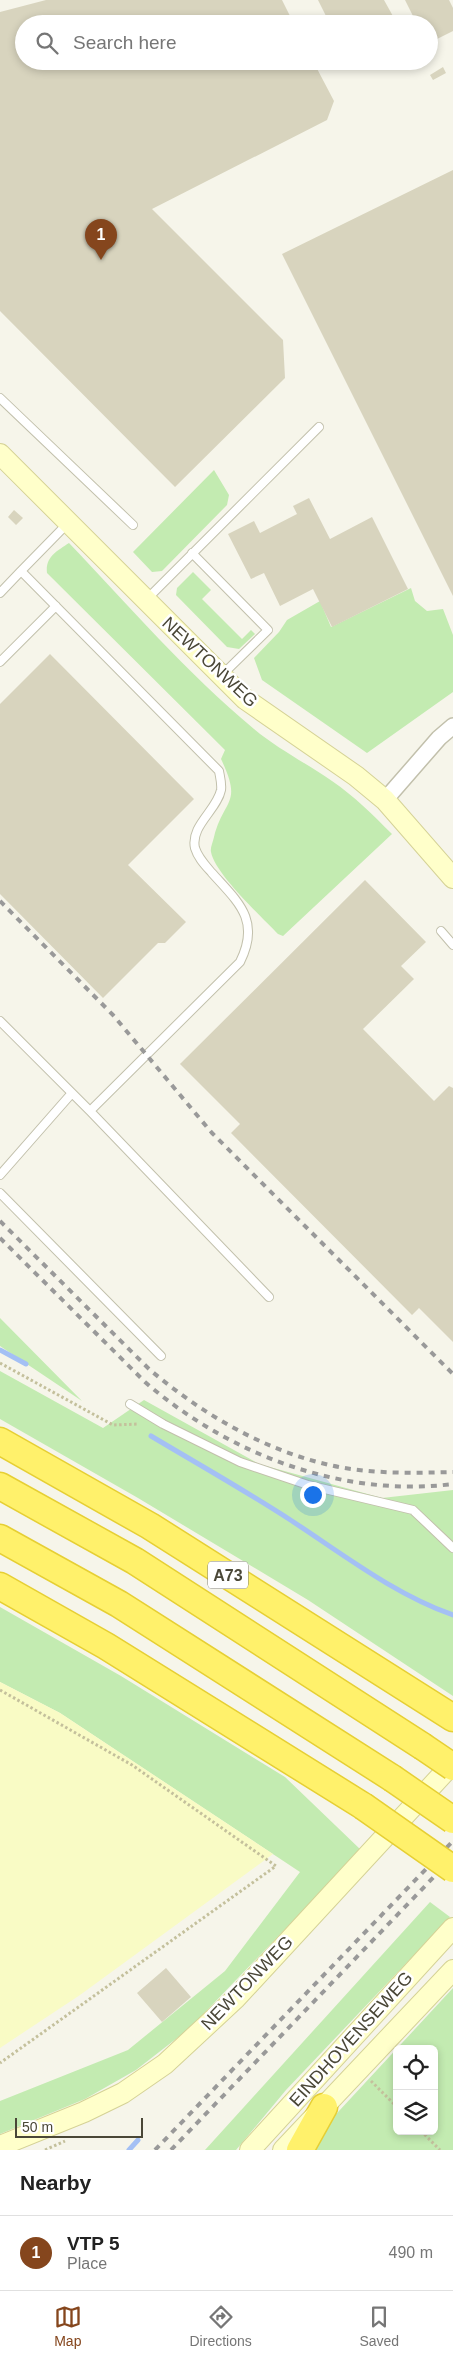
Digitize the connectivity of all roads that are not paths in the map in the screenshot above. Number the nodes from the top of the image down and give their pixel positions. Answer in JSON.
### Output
{"nodes":[{"id":1,"x":0,"y":398,"type":"edge"},
{"id":2,"x":319,"y":427,"type":"dead end"},
{"id":3,"x":0,"y":454,"type":"edge"},
{"id":4,"x":68,"y":523,"type":"junction"},
{"id":5,"x":133,"y":525,"type":"dead end"},
{"id":6,"x":192,"y":554,"type":"junction"},
{"id":7,"x":22,"y":571,"type":"junction"},
{"id":8,"x":0,"y":593,"type":"edge"},
{"id":9,"x":145,"y":601,"type":"junction"},
{"id":10,"x":56,"y":606,"type":"junction"},
{"id":11,"x":0,"y":662,"type":"edge"},
{"id":12,"x":222,"y":676,"type":"junction"},
{"id":13,"x":453,"y":726,"type":"edge"},
{"id":14,"x":385,"y":800,"type":"junction"},
{"id":15,"x":453,"y":878,"type":"edge"},
{"id":16,"x":441,"y":931,"type":"dead end"},
{"id":17,"x":453,"y":945,"type":"edge"},
{"id":18,"x":0,"y":1021,"type":"edge"},
{"id":19,"x":72,"y":1093,"type":"junction"},
{"id":20,"x":90,"y":1111,"type":"junction"},
{"id":21,"x":0,"y":1176,"type":"edge"},
{"id":22,"x":0,"y":1193,"type":"edge"},
{"id":23,"x":269,"y":1297,"type":"dead end"},
{"id":24,"x":160,"y":1356,"type":"dead end"},
{"id":25,"x":130,"y":1404,"type":"dead end"},
{"id":26,"x":0,"y":1441,"type":"edge"},
{"id":27,"x":0,"y":1486,"type":"edge"},
{"id":28,"x":0,"y":1538,"type":"edge"},
{"id":29,"x":453,"y":1548,"type":"edge"},
{"id":30,"x":0,"y":1586,"type":"edge"},
{"id":31,"x":452,"y":1718,"type":"edge"},
{"id":32,"x":453,"y":1763,"type":"edge"},
{"id":33,"x":453,"y":1767,"type":"edge"},
{"id":34,"x":453,"y":1820,"type":"edge"},
{"id":35,"x":453,"y":1869,"type":"edge"},
{"id":36,"x":453,"y":1928,"type":"edge"},
{"id":37,"x":453,"y":1970,"type":"edge"},
{"id":38,"x":324,"y":2107,"type":"junction"},
{"id":39,"x":0,"y":2146,"type":"edge"},
{"id":40,"x":250,"y":2150,"type":"edge"},
{"id":41,"x":283,"y":2150,"type":"edge"},
{"id":42,"x":300,"y":2150,"type":"edge"}],
"edges":[{"from":1,"to":5,"type":"lane"},
{"from":2,"to":6,"type":"lane"},
{"from":3,"to":4,"type":"street","name":"NEWTONWEG"},
{"from":4,"to":7,"type":"lane"},
{"from":4,"to":9,"type":"street","name":"NEWTONWEG"},
{"from":6,"to":9,"type":"lane"},
{"from":6,"to":12,"type":"lane"},
{"from":7,"to":8,"type":"lane"},
{"from":7,"to":10,"type":"lane"},
{"from":9,"to":12,"type":"street","name":"NEWTONWEG"},
{"from":10,"to":11,"type":"lane"},
{"from":10,"to":20,"type":"lane"},
{"from":12,"to":14,"type":"street","name":"NEWTONWEG"},
{"from":13,"to":14,"type":"street"},
{"from":14,"to":15,"type":"street","name":"NEWTONWEG"},
{"from":16,"to":17,"type":"lane"},
{"from":18,"to":19,"type":"lane"},
{"from":19,"to":20,"type":"lane"},
{"from":19,"to":21,"type":"lane"},
{"from":20,"to":23,"type":"lane"},
{"from":22,"to":24,"type":"lane"},
{"from":25,"to":29,"type":"lane"},
{"from":26,"to":31,"type":"highway","number":"A73"},
{"from":27,"to":33,"type":"highway","number":"A73","bridge":true},
{"from":28,"to":34,"type":"highway","bridge":true},
{"from":30,"to":35,"type":"highway","bridge":true},
{"from":32,"to":39,"type":"street","name":"NEWTONWEG"},
{"from":36,"to":40,"type":"street","name":"EINDHOVENSEWEG"},
{"from":37,"to":38,"type":"street","name":"EINDHOVENSEWEG"},
{"from":38,"to":41,"type":"street","name":"EINDHOVENSEWEG"},
{"from":38,"to":42,"type":"highway"}]}
